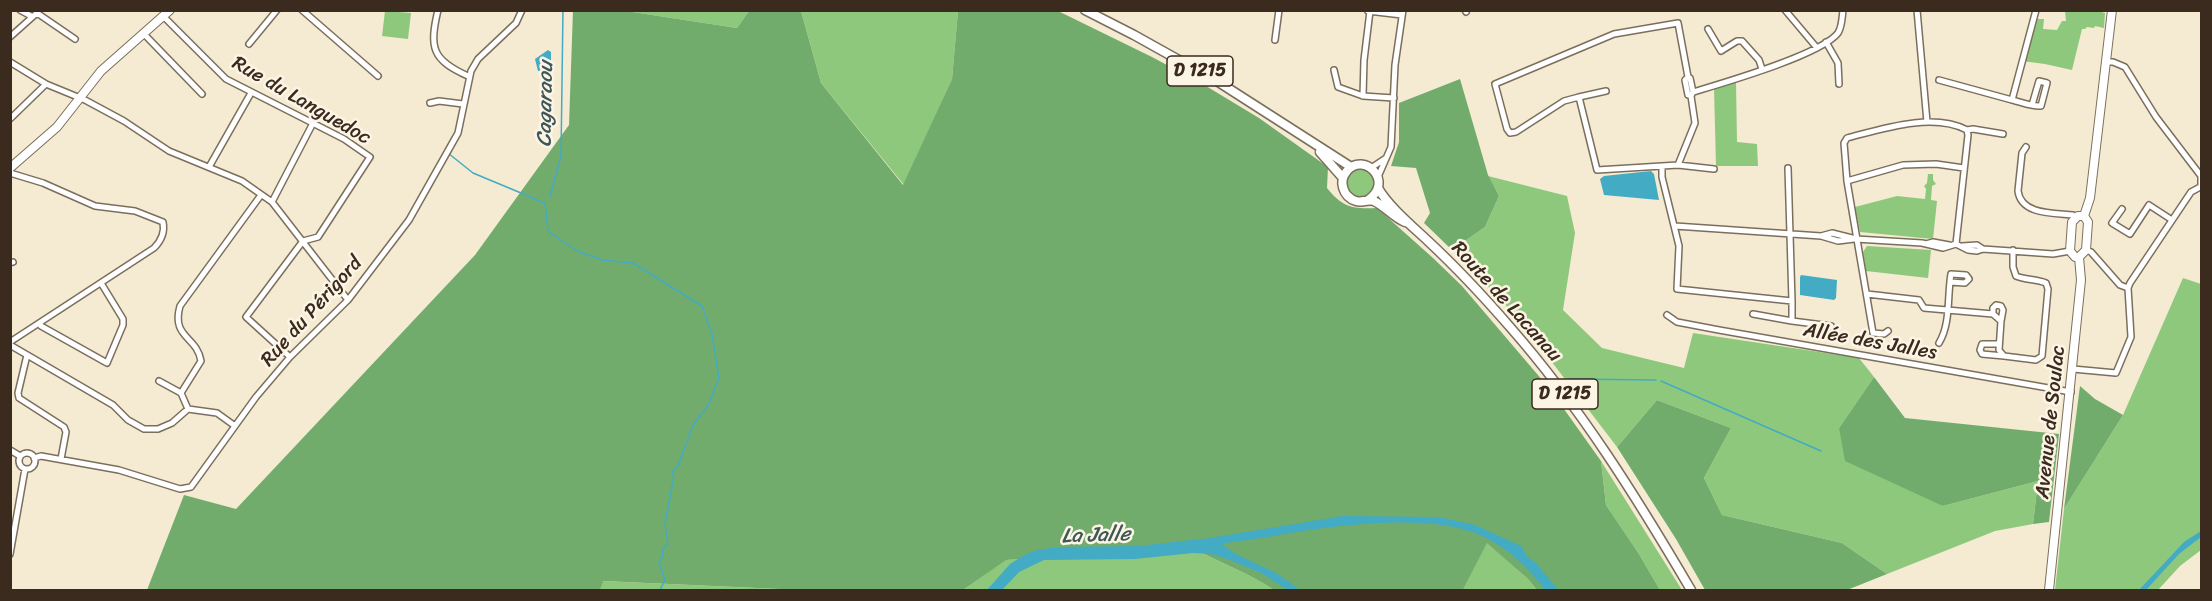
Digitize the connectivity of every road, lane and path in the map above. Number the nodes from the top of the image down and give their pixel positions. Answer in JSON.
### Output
{"nodes":[{"id":1,"x":20,"y":10,"type":"edge"},
{"id":2,"x":170,"y":10,"type":"edge"},
{"id":3,"x":277,"y":10,"type":"edge"},
{"id":4,"x":302,"y":10,"type":"edge"},
{"id":5,"x":438,"y":10,"type":"edge"},
{"id":6,"x":522,"y":10,"type":"edge"},
{"id":7,"x":1085,"y":10,"type":"edge"},
{"id":8,"x":1279,"y":10,"type":"edge"},
{"id":9,"x":1785,"y":10,"type":"edge"},
{"id":10,"x":1844,"y":10,"type":"edge"},
{"id":11,"x":1917,"y":10,"type":"edge"},
{"id":12,"x":2036,"y":10,"type":"edge"},
{"id":13,"x":2112,"y":10,"type":"edge"},
{"id":14,"x":1369,"y":11,"type":"edge"},
{"id":15,"x":36,"y":13,"type":"edge"},
{"id":16,"x":1402,"y":13,"type":"edge"},
{"id":17,"x":164,"y":17,"type":"junction"},
{"id":18,"x":1708,"y":29,"type":"dead end"},
{"id":19,"x":144,"y":34,"type":"junction"},
{"id":20,"x":10,"y":37,"type":"edge"},
{"id":21,"x":75,"y":39,"type":"dead end"},
{"id":22,"x":1275,"y":40,"type":"dead end"},
{"id":23,"x":1826,"y":42,"type":"junction"},
{"id":24,"x":249,"y":44,"type":"dead end"},
{"id":25,"x":1817,"y":48,"type":"junction"},
{"id":26,"x":10,"y":62,"type":"edge"},
{"id":27,"x":2106,"y":62,"type":"junction"},
{"id":28,"x":1762,"y":69,"type":"junction"},
{"id":29,"x":1334,"y":70,"type":"dead end"},
{"id":30,"x":378,"y":76,"type":"dead end"},
{"id":31,"x":468,"y":76,"type":"junction"},
{"id":32,"x":1940,"y":80,"type":"dead end"},
{"id":33,"x":46,"y":84,"type":"junction"},
{"id":34,"x":1839,"y":84,"type":"dead end"},
{"id":35,"x":1606,"y":91,"type":"dead end"},
{"id":36,"x":251,"y":93,"type":"junction"},
{"id":37,"x":202,"y":94,"type":"dead end"},
{"id":38,"x":1692,"y":94,"type":"junction"},
{"id":39,"x":1363,"y":96,"type":"junction"},
{"id":40,"x":1580,"y":97,"type":"junction"},
{"id":41,"x":1394,"y":98,"type":"junction"},
{"id":42,"x":80,"y":99,"type":"junction"},
{"id":43,"x":2012,"y":100,"type":"junction"},
{"id":44,"x":430,"y":103,"type":"dead end"},
{"id":45,"x":463,"y":104,"type":"junction"},
{"id":46,"x":2032,"y":105,"type":"dead end"},
{"id":47,"x":10,"y":119,"type":"edge"},
{"id":48,"x":1927,"y":122,"type":"junction"},
{"id":49,"x":313,"y":123,"type":"junction"},
{"id":50,"x":1967,"y":130,"type":"junction"},
{"id":51,"x":2003,"y":134,"type":"dead end"},
{"id":52,"x":1310,"y":141,"type":"junction"},
{"id":53,"x":2026,"y":147,"type":"dead end"},
{"id":54,"x":1386,"y":158,"type":"junction"},
{"id":55,"x":1678,"y":165,"type":"junction"},
{"id":56,"x":1662,"y":166,"type":"junction"},
{"id":57,"x":209,"y":167,"type":"junction"},
{"id":58,"x":1351,"y":167,"type":"junction"},
{"id":59,"x":10,"y":168,"type":"edge"},
{"id":60,"x":1371,"y":168,"type":"junction"},
{"id":61,"x":1788,"y":168,"type":"dead end"},
{"id":62,"x":1964,"y":168,"type":"junction"},
{"id":63,"x":1714,"y":169,"type":"dead end"},
{"id":64,"x":10,"y":173,"type":"edge"},
{"id":65,"x":1378,"y":177,"type":"junction"},
{"id":66,"x":1343,"y":178,"type":"junction"},
{"id":67,"x":1846,"y":181,"type":"junction"},
{"id":68,"x":2201,"y":187,"type":"edge"},
{"id":69,"x":1378,"y":188,"type":"junction"},
{"id":70,"x":261,"y":195,"type":"junction"},
{"id":71,"x":1368,"y":200,"type":"junction"},
{"id":72,"x":272,"y":202,"type":"junction"},
{"id":73,"x":2122,"y":208,"type":"dead end"},
{"id":74,"x":2080,"y":217,"type":"junction"},
{"id":75,"x":2172,"y":220,"type":"junction"},
{"id":76,"x":1407,"y":223,"type":"junction"},
{"id":77,"x":1675,"y":226,"type":"junction"},
{"id":78,"x":1789,"y":234,"type":"junction"},
{"id":79,"x":1856,"y":239,"type":"junction"},
{"id":80,"x":303,"y":241,"type":"junction"},
{"id":81,"x":1956,"y":245,"type":"junction"},
{"id":82,"x":2013,"y":250,"type":"junction"},
{"id":83,"x":2086,"y":250,"type":"junction"},
{"id":84,"x":2070,"y":251,"type":"junction"},
{"id":85,"x":2079,"y":257,"type":"junction"},
{"id":86,"x":1950,"y":282,"type":"dead end"},
{"id":87,"x":101,"y":283,"type":"junction"},
{"id":88,"x":2128,"y":288,"type":"junction"},
{"id":89,"x":1867,"y":294,"type":"junction"},
{"id":90,"x":348,"y":300,"type":"junction"},
{"id":91,"x":1792,"y":300,"type":"junction"},
{"id":92,"x":1948,"y":310,"type":"junction"},
{"id":93,"x":1993,"y":314,"type":"junction"},
{"id":94,"x":1666,"y":315,"type":"dead end"},
{"id":95,"x":1753,"y":315,"type":"dead end"},
{"id":96,"x":1792,"y":321,"type":"junction"},
{"id":97,"x":2001,"y":321,"type":"junction"},
{"id":98,"x":39,"y":323,"type":"junction"},
{"id":99,"x":1831,"y":326,"type":"dead end"},
{"id":100,"x":1888,"y":331,"type":"dead end"},
{"id":101,"x":10,"y":343,"type":"edge"},
{"id":102,"x":1939,"y":343,"type":"dead end"},
{"id":103,"x":1999,"y":344,"type":"junction"},
{"id":104,"x":27,"y":355,"type":"junction"},
{"id":105,"x":2004,"y":356,"type":"junction"},
{"id":106,"x":290,"y":357,"type":"junction"},
{"id":107,"x":2073,"y":369,"type":"junction"},
{"id":108,"x":159,"y":381,"type":"dead end"},
{"id":109,"x":2071,"y":392,"type":"junction"},
{"id":110,"x":181,"y":393,"type":"junction"},
{"id":111,"x":188,"y":409,"type":"junction"},
{"id":112,"x":235,"y":426,"type":"junction"},
{"id":113,"x":10,"y":450,"type":"edge"},
{"id":114,"x":20,"y":456,"type":"junction"},
{"id":115,"x":34,"y":458,"type":"junction"},
{"id":116,"x":61,"y":459,"type":"junction"},
{"id":117,"x":25,"y":469,"type":"junction"},
{"id":118,"x":10,"y":554,"type":"edge"},
{"id":119,"x":1691,"y":591,"type":"edge"},
{"id":120,"x":2049,"y":591,"type":"edge"}],
"edges":[{"from":1,"to":15,"type":"street"},
{"from":2,"to":17,"type":"main road"},
{"from":3,"to":24,"type":"street"},
{"from":4,"to":30,"type":"street"},
{"from":5,"to":31,"type":"street"},
{"from":6,"to":31,"type":"street"},
{"from":7,"to":52,"type":"main road","number":"D 1215"},
{"from":8,"to":22,"type":"street"},
{"from":9,"to":25,"type":"street"},
{"from":10,"to":23,"type":"street"},
{"from":11,"to":48,"type":"street"},
{"from":12,"to":43,"type":"street"},
{"from":13,"to":27,"type":"main road"},
{"from":14,"to":16,"type":"street"},
{"from":14,"to":39,"type":"street"},
{"from":15,"to":20,"type":"street"},
{"from":15,"to":21,"type":"street"},
{"from":16,"to":41,"type":"street"},
{"from":17,"to":19,"type":"main road"},
{"from":17,"to":36,"type":"street","name":"Rue du Languedoc"},
{"from":18,"to":28,"type":"street"},
{"from":19,"to":37,"type":"street"},
{"from":19,"to":42,"type":"main road"},
{"from":23,"to":25,"type":"street"},
{"from":23,"to":34,"type":"street"},
{"from":25,"to":28,"type":"street"},
{"from":26,"to":33,"type":"street"},
{"from":27,"to":68,"type":"street"},
{"from":27,"to":74,"type":"main road"},
{"from":28,"to":38,"type":"street"},
{"from":29,"to":39,"type":"street"},
{"from":31,"to":45,"type":"street","name":"Rue du Périgord"},
{"from":32,"to":43,"type":"street"},
{"from":33,"to":42,"type":"street"},
{"from":33,"to":47,"type":"street"},
{"from":35,"to":40,"type":"street"},
{"from":36,"to":49,"type":"street","name":"Rue du Languedoc"},
{"from":36,"to":57,"type":"street"},
{"from":38,"to":40,"type":"street"},
{"from":38,"to":55,"type":"street"},
{"from":39,"to":41,"type":"street"},
{"from":40,"to":56,"type":"street"},
{"from":41,"to":54,"type":"street"},
{"from":42,"to":57,"type":"street"},
{"from":42,"to":59,"type":"main road"},
{"from":43,"to":46,"type":"street"},
{"from":44,"to":45,"type":"street"},
{"from":45,"to":90,"type":"street","name":"Rue du Périgord"},
{"from":48,"to":50,"type":"street"},
{"from":48,"to":67,"type":"street"},
{"from":49,"to":72,"type":"street"},
{"from":49,"to":80,"type":"street","name":"Rue du Languedoc"},
{"from":50,"to":51,"type":"street"},
{"from":50,"to":62,"type":"street"},
{"from":52,"to":58,"type":"main road","number":"D 1215"},
{"from":52,"to":66,"type":"main road","number":"D 1215"},
{"from":53,"to":74,"type":"street"},
{"from":54,"to":60,"type":"street"},
{"from":54,"to":65,"type":"street"},
{"from":55,"to":56,"type":"street"},
{"from":55,"to":63,"type":"street"},
{"from":56,"to":77,"type":"street"},
{"from":57,"to":70,"type":"street"},
{"from":58,"to":60,"type":"main road"},
{"from":58,"to":66,"type":"main road"},
{"from":60,"to":65,"type":"main road"},
{"from":61,"to":78,"type":"street"},
{"from":62,"to":67,"type":"street"},
{"from":62,"to":81,"type":"street"},
{"from":64,"to":87,"type":"street"},
{"from":65,"to":69,"type":"main road"},
{"from":66,"to":71,"type":"main road"},
{"from":67,"to":79,"type":"street"},
{"from":68,"to":75,"type":"street"},
{"from":69,"to":71,"type":"main road"},
{"from":69,"to":76,"type":"main road","number":"D 1215"},
{"from":70,"to":72,"type":"street"},
{"from":70,"to":110,"type":"street"},
{"from":71,"to":76,"type":"main road","number":"D 1215"},
{"from":72,"to":80,"type":"street"},
{"from":73,"to":75,"type":"street"},
{"from":74,"to":83,"type":"main road"},
{"from":74,"to":84,"type":"main road"},
{"from":75,"to":88,"type":"street"},
{"from":76,"to":119,"type":"main road","name":"Route de Lacanau","number":"D 1215"},
{"from":77,"to":78,"type":"street"},
{"from":77,"to":91,"type":"street"},
{"from":78,"to":79,"type":"street"},
{"from":78,"to":91,"type":"street"},
{"from":79,"to":81,"type":"street"},
{"from":79,"to":89,"type":"street"},
{"from":80,"to":90,"type":"street"},
{"from":80,"to":106,"type":"street"},
{"from":81,"to":82,"type":"street"},
{"from":82,"to":84,"type":"street"},
{"from":82,"to":105,"type":"street"},
{"from":83,"to":85,"type":"main road"},
{"from":83,"to":88,"type":"street"},
{"from":84,"to":85,"type":"main road"},
{"from":85,"to":107,"type":"main road","name":"Avenue de Soulac"},
{"from":86,"to":92,"type":"street"},
{"from":87,"to":98,"type":"street"},
{"from":87,"to":98,"type":"street"},
{"from":88,"to":107,"type":"street"},
{"from":89,"to":92,"type":"street"},
{"from":89,"to":100,"type":"street"},
{"from":90,"to":106,"type":"street","name":"Rue du Périgord"},
{"from":91,"to":96,"type":"street"},
{"from":92,"to":93,"type":"street"},
{"from":92,"to":102,"type":"street"},
{"from":93,"to":97,"type":"street"},
{"from":93,"to":97,"type":"street"},
{"from":94,"to":109,"type":"street","name":"Allée des Jalles"},
{"from":95,"to":96,"type":"street"},
{"from":96,"to":99,"type":"street"},
{"from":97,"to":103,"type":"street"},
{"from":98,"to":101,"type":"street"},
{"from":101,"to":104,"type":"street"},
{"from":103,"to":105,"type":"street"},
{"from":103,"to":105,"type":"street"},
{"from":104,"to":111,"type":"street"},
{"from":104,"to":116,"type":"street"},
{"from":106,"to":112,"type":"street","name":"Rue du Périgord"},
{"from":107,"to":109,"type":"main road","name":"Avenue de Soulac"},
{"from":108,"to":110,"type":"street"},
{"from":109,"to":120,"type":"main road","name":"Avenue de Soulac"},
{"from":110,"to":111,"type":"street"},
{"from":111,"to":112,"type":"street"},
{"from":112,"to":116,"type":"street","name":"Rue du Périgord"},
{"from":113,"to":114,"type":"street"},
{"from":114,"to":115,"type":"street"},
{"from":114,"to":117,"type":"street"},
{"from":115,"to":116,"type":"street"},
{"from":115,"to":117,"type":"street"},
{"from":117,"to":118,"type":"street"}]}
